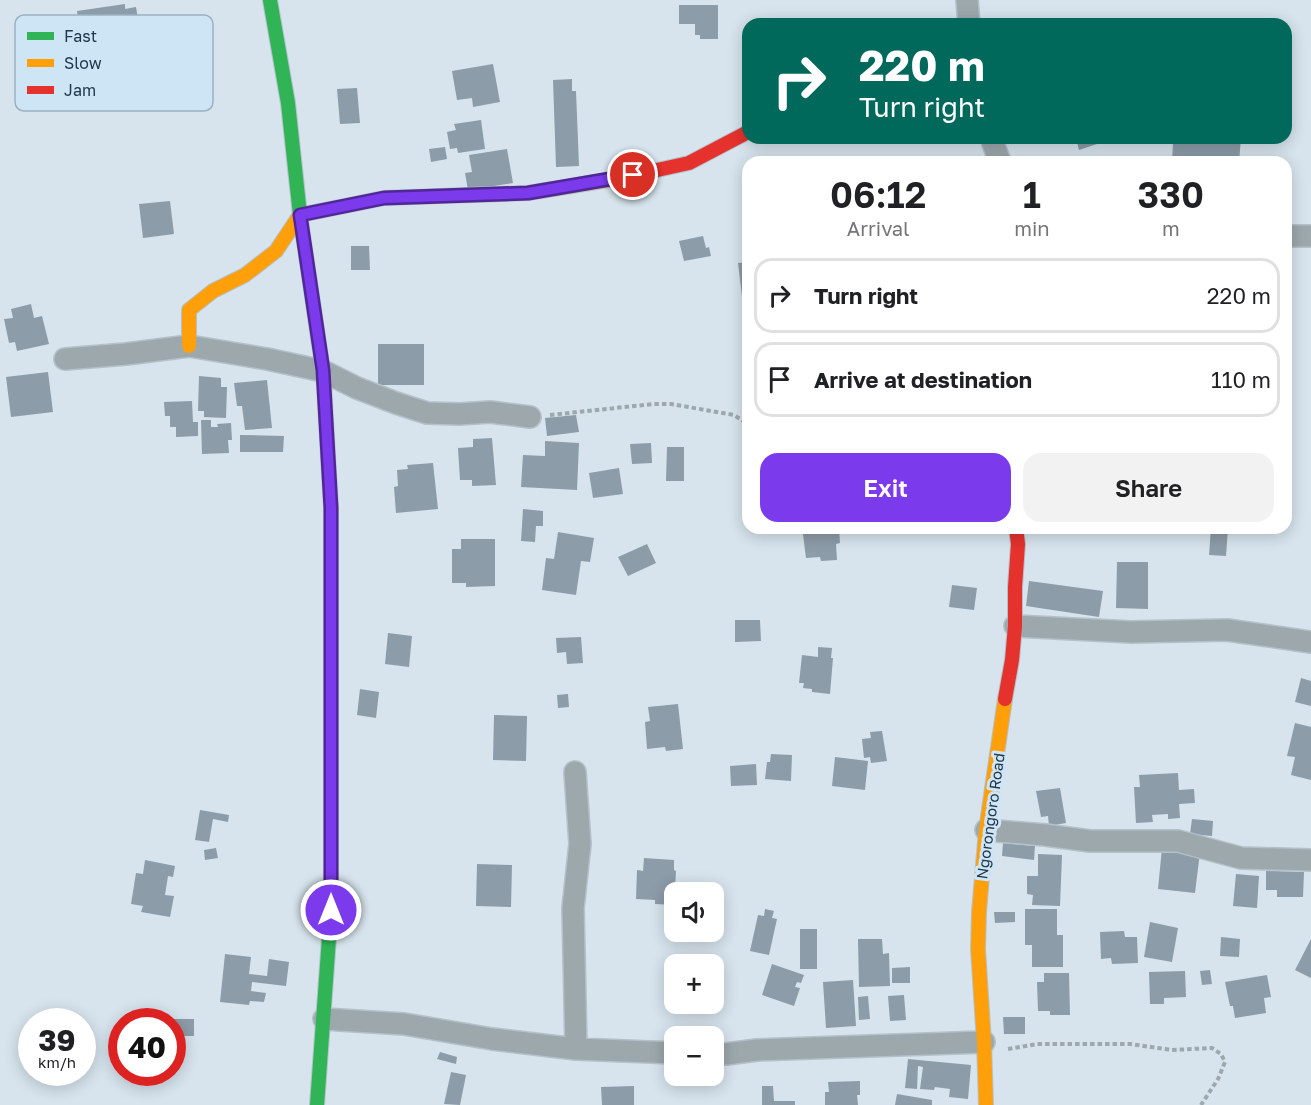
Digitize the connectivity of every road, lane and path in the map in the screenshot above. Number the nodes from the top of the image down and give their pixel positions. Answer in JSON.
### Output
{"nodes":[{"id":1,"x":270,"y":0,"type":"edge"},
{"id":2,"x":967,"y":0,"type":"edge"},
{"id":3,"x":968,"y":18,"type":"edge"},
{"id":4,"x":742,"y":135,"type":"edge"},
{"id":5,"x":300,"y":215,"type":"junction"},
{"id":6,"x":1292,"y":236,"type":"edge"},
{"id":7,"x":1311,"y":236,"type":"edge"},
{"id":8,"x":189,"y":346,"type":"junction"},
{"id":9,"x":65,"y":359,"type":"dead end"},
{"id":10,"x":323,"y":370,"type":"junction"},
{"id":11,"x":530,"y":417,"type":"joint"},
{"id":12,"x":742,"y":420,"type":"edge"},
{"id":13,"x":1017,"y":534,"type":"edge"},
{"id":14,"x":1015,"y":626,"type":"junction"},
{"id":15,"x":1311,"y":642,"type":"edge"},
{"id":16,"x":575,"y":772,"type":"dead end"},
{"id":17,"x":986,"y":830,"type":"junction"},
{"id":18,"x":1311,"y":860,"type":"edge"},
{"id":19,"x":324,"y":1018,"type":"junction"},
{"id":20,"x":984,"y":1047,"type":"junction"},
{"id":21,"x":576,"y":1049,"type":"junction"},
{"id":22,"x":664,"y":1053,"type":"edge"},
{"id":23,"x":724,"y":1054,"type":"edge"},
{"id":24,"x":317,"y":1105,"type":"edge"},
{"id":25,"x":986,"y":1105,"type":"edge"},
{"id":26,"x":1201,"y":1105,"type":"edge"}],
"edges":[{"from":1,"to":5,"type":"street"},
{"from":2,"to":3,"type":"street"},
{"from":4,"to":5,"type":"street"},
{"from":5,"to":8,"type":"street"},
{"from":5,"to":10,"type":"street"},
{"from":6,"to":7,"type":"street"},
{"from":8,"to":9,"type":"street"},
{"from":8,"to":10,"type":"street"},
{"from":10,"to":11,"type":"street"},
{"from":10,"to":19,"type":"street"},
{"from":11,"to":12,"type":"path"},
{"from":13,"to":14,"type":"street","name":"Ngorongoro Road"},
{"from":14,"to":15,"type":"street"},
{"from":14,"to":17,"type":"street","name":"Ngorongoro Road"},
{"from":16,"to":21,"type":"street"},
{"from":17,"to":18,"type":"street"},
{"from":17,"to":20,"type":"street","name":"Ngorongoro Road"},
{"from":19,"to":21,"type":"street"},
{"from":19,"to":24,"type":"street"},
{"from":20,"to":23,"type":"street"},
{"from":20,"to":25,"type":"street","name":"Ngorongoro Road"},
{"from":20,"to":26,"type":"path"},
{"from":21,"to":22,"type":"street"}]}
